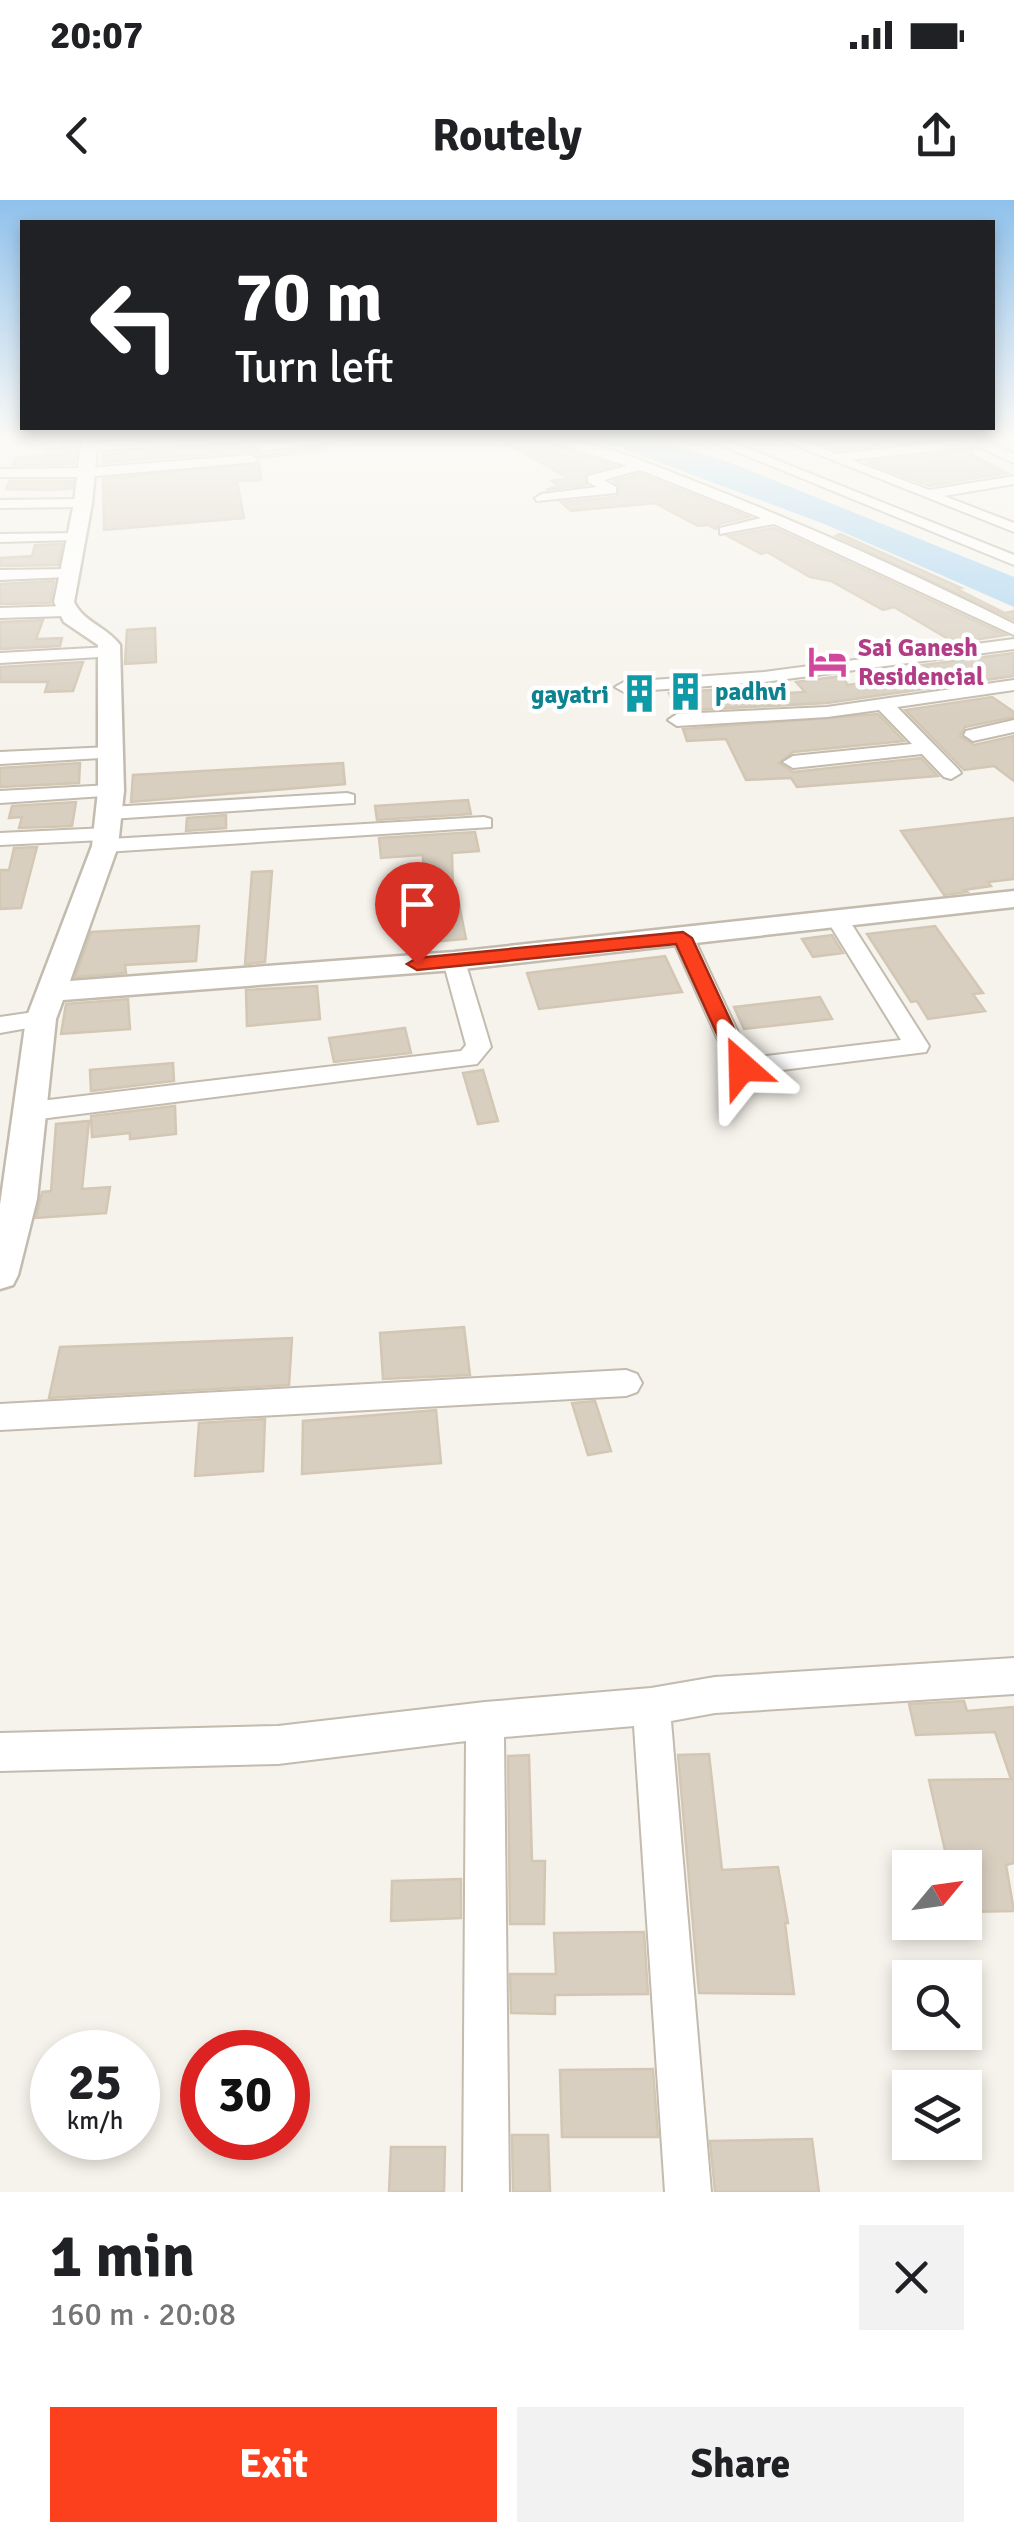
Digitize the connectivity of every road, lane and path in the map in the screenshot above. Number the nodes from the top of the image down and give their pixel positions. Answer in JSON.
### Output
{"nodes":[{"id":1,"x":76,"y":530,"type":"edge"},
{"id":2,"x":730,"y":530,"type":"edge"},
{"id":3,"x":796,"y":530,"type":"edge"},
{"id":4,"x":940,"y":530,"type":"edge"},
{"id":5,"x":726,"y":531,"type":"dead end"},
{"id":6,"x":75,"y":536,"type":"junction"},
{"id":7,"x":0,"y":538,"type":"edge"},
{"id":8,"x":1014,"y":560,"type":"edge"},
{"id":9,"x":68,"y":572,"type":"junction"},
{"id":10,"x":0,"y":576,"type":"edge"},
{"id":11,"x":66,"y":611,"type":"junction"},
{"id":12,"x":0,"y":613,"type":"edge"},
{"id":13,"x":1014,"y":630,"type":"edge"},
{"id":14,"x":1014,"y":644,"type":"edge"},
{"id":15,"x":110,"y":652,"type":"junction"},
{"id":16,"x":0,"y":658,"type":"edge"},
{"id":17,"x":1014,"y":685,"type":"edge"},
{"id":18,"x":624,"y":687,"type":"dead end"},
{"id":19,"x":884,"y":705,"type":"junction"},
{"id":20,"x":677,"y":720,"type":"dead end"},
{"id":21,"x":1014,"y":726,"type":"edge"},
{"id":22,"x":973,"y":735,"type":"dead end"},
{"id":23,"x":924,"y":748,"type":"junction"},
{"id":24,"x":110,"y":752,"type":"junction"},
{"id":25,"x":0,"y":758,"type":"edge"},
{"id":26,"x":793,"y":762,"type":"dead end"},
{"id":27,"x":951,"y":773,"type":"dead end"},
{"id":28,"x":0,"y":797,"type":"edge"},
{"id":29,"x":347,"y":799,"type":"dead end"},
{"id":30,"x":108,"y":821,"type":"junction"},
{"id":31,"x":484,"y":824,"type":"dead end"},
{"id":32,"x":0,"y":839,"type":"edge"},
{"id":33,"x":1014,"y":899,"type":"edge"},
{"id":34,"x":838,"y":920,"type":"junction"},
{"id":35,"x":683,"y":938,"type":"junction"},
{"id":36,"x":454,"y":961,"type":"junction"},
{"id":37,"x":45,"y":1006,"type":"junction"},
{"id":38,"x":0,"y":1025,"type":"edge"},
{"id":39,"x":32,"y":1111,"type":"junction"},
{"id":40,"x":9,"y":1200,"type":"edge"},
{"id":41,"x":0,"y":1276,"type":"edge"},
{"id":42,"x":626,"y":1383,"type":"dead end"},
{"id":43,"x":0,"y":1418,"type":"edge"},
{"id":44,"x":1014,"y":1676,"type":"edge"},
{"id":45,"x":651,"y":1706,"type":"junction"},
{"id":46,"x":485,"y":1720,"type":"junction"},
{"id":47,"x":0,"y":1752,"type":"edge"},
{"id":48,"x":486,"y":2192,"type":"edge"},
{"id":49,"x":688,"y":2192,"type":"edge"}],
"edges":[{"from":1,"to":6,"type":"street"},
{"from":2,"to":5,"type":"street"},
{"from":3,"to":13,"type":"street"},
{"from":4,"to":8,"type":"street"},
{"from":6,"to":7,"type":"street"},
{"from":6,"to":9,"type":"street"},
{"from":9,"to":10,"type":"street"},
{"from":9,"to":11,"type":"street"},
{"from":11,"to":12,"type":"street"},
{"from":11,"to":15,"type":"street"},
{"from":14,"to":18,"type":"street"},
{"from":15,"to":16,"type":"street"},
{"from":15,"to":24,"type":"street"},
{"from":17,"to":19,"type":"street"},
{"from":19,"to":20,"type":"street"},
{"from":19,"to":23,"type":"street"},
{"from":21,"to":22,"type":"street"},
{"from":23,"to":26,"type":"street"},
{"from":23,"to":27,"type":"street"},
{"from":24,"to":25,"type":"street"},
{"from":24,"to":30,"type":"street"},
{"from":28,"to":30,"type":"street"},
{"from":29,"to":30,"type":"street"},
{"from":30,"to":31,"type":"street"},
{"from":30,"to":32,"type":"street"},
{"from":30,"to":37,"type":"street"},
{"from":33,"to":34,"type":"street"},
{"from":34,"to":35,"type":"street"},
{"from":34,"to":35,"type":"street"},
{"from":35,"to":36,"type":"street"},
{"from":36,"to":37,"type":"street"},
{"from":36,"to":39,"type":"street"},
{"from":37,"to":38,"type":"street"},
{"from":37,"to":39,"type":"street"},
{"from":39,"to":40,"type":"street"},
{"from":40,"to":41,"type":"street"},
{"from":42,"to":43,"type":"street"},
{"from":44,"to":45,"type":"street"},
{"from":45,"to":46,"type":"street"},
{"from":45,"to":49,"type":"street"},
{"from":46,"to":47,"type":"street"},
{"from":46,"to":48,"type":"street"}]}
